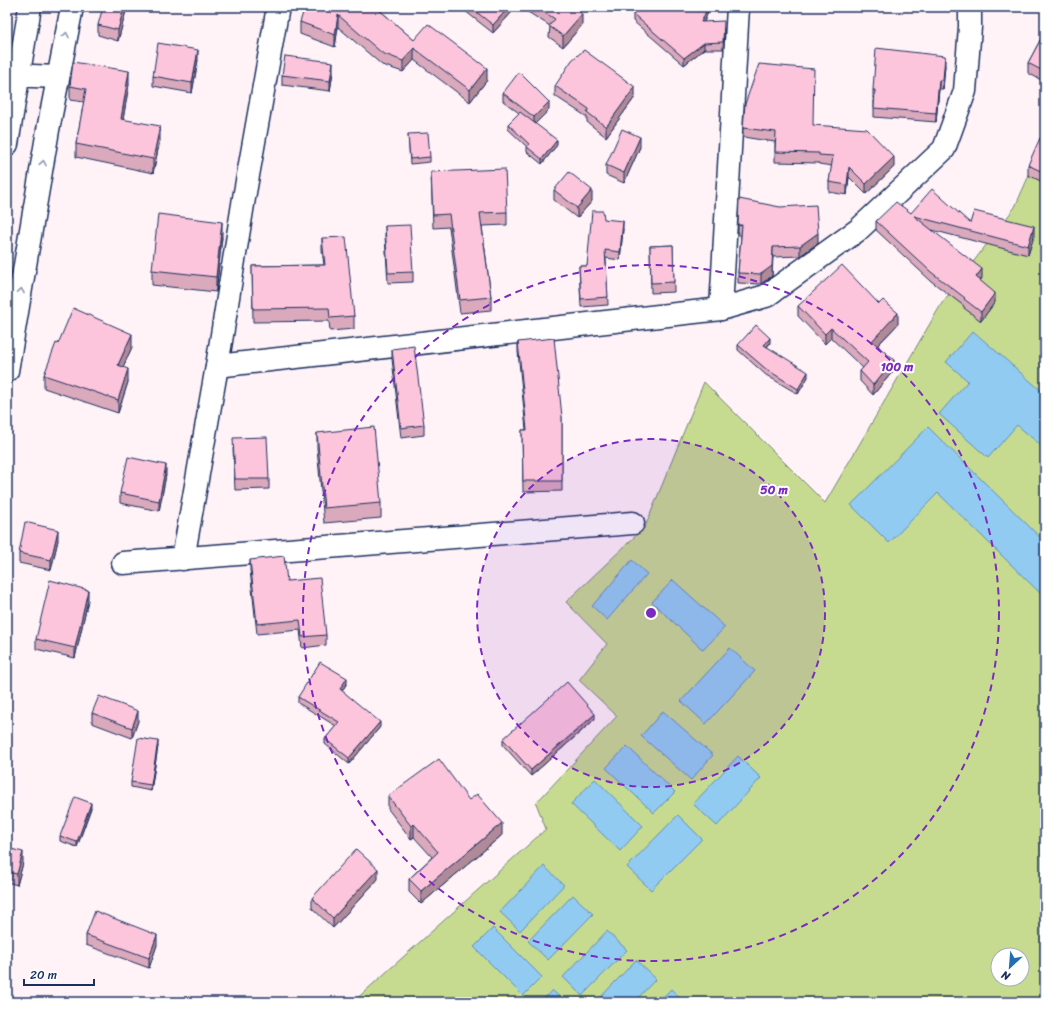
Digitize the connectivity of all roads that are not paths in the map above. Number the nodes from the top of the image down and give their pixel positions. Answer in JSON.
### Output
{"nodes":[{"id":1,"x":30,"y":7,"type":"edge"},
{"id":2,"x":72,"y":7,"type":"edge"},
{"id":3,"x":278,"y":7,"type":"edge"},
{"id":4,"x":738,"y":7,"type":"edge"},
{"id":5,"x":970,"y":7,"type":"edge"},
{"id":6,"x":13,"y":76,"type":"edge"},
{"id":7,"x":58,"y":77,"type":"junction"},
{"id":8,"x":7,"y":144,"type":"edge"},
{"id":9,"x":720,"y":309,"type":"junction"},
{"id":10,"x":217,"y":366,"type":"junction"},
{"id":11,"x":7,"y":371,"type":"edge"},
{"id":12,"x":633,"y":523,"type":"dead end"},
{"id":13,"x":183,"y":559,"type":"junction"},
{"id":14,"x":123,"y":563,"type":"dead end"}],
"edges":[{"from":1,"to":6,"type":"main road"},
{"from":7,"to":2,"type":"main road","one_way":true},
{"from":3,"to":10,"type":"main road"},
{"from":4,"to":9,"type":"main road"},
{"from":5,"to":9,"type":"main road"},
{"from":6,"to":7,"type":"main road"},
{"from":6,"to":8,"type":"main road"},
{"from":11,"to":7,"type":"main road","one_way":true},
{"from":9,"to":10,"type":"main road"},
{"from":10,"to":13,"type":"main road"},
{"from":12,"to":13,"type":"main road"},
{"from":13,"to":14,"type":"main road"}]}
